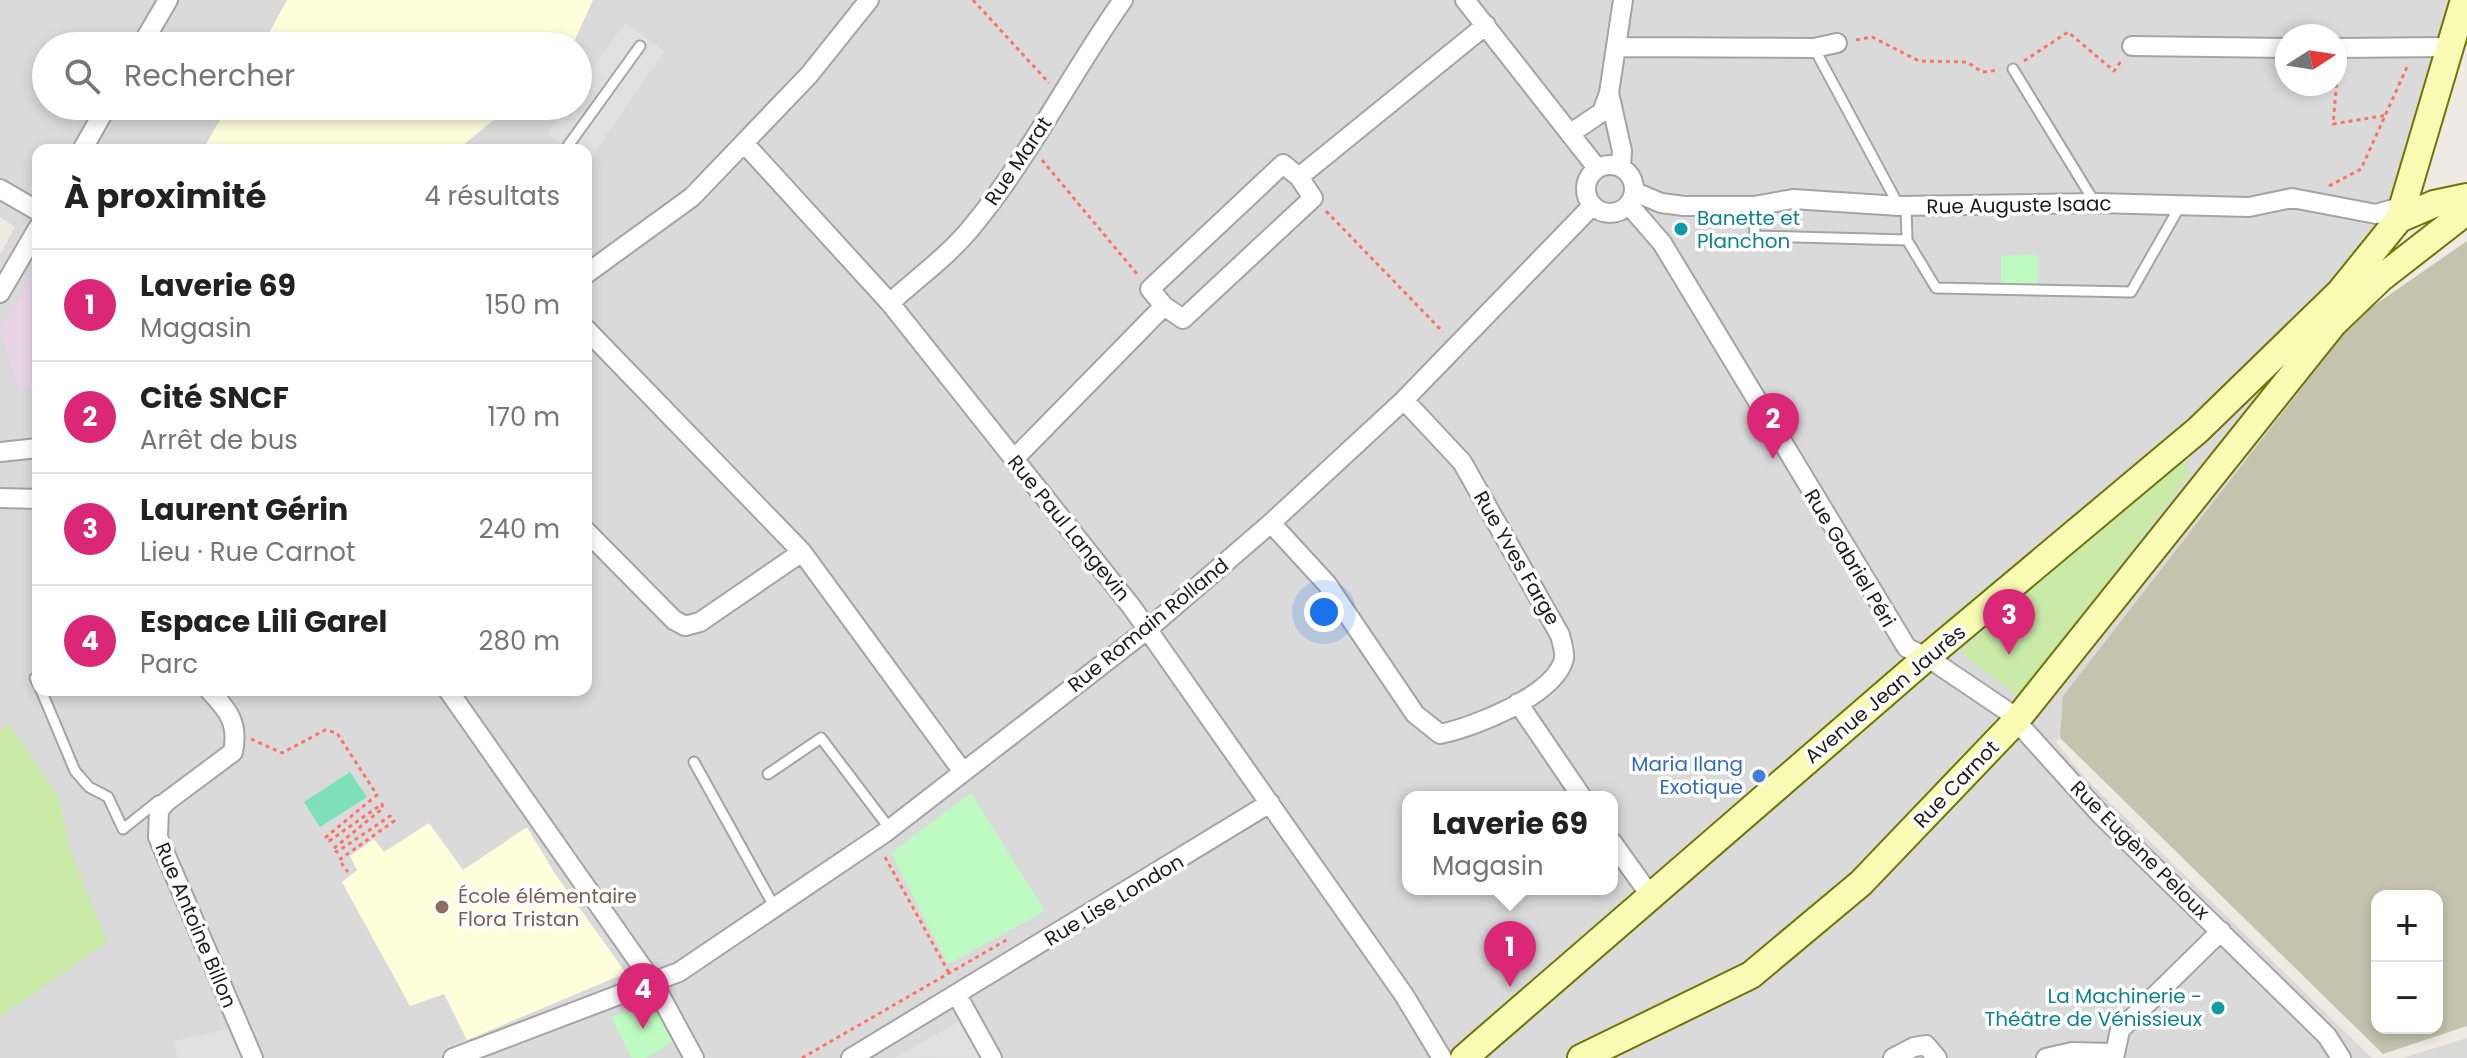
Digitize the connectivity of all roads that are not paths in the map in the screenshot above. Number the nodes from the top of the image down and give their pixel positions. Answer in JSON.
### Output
{"nodes":[{"id":1,"x":168,"y":0,"type":"edge"},
{"id":2,"x":869,"y":0,"type":"edge"},
{"id":3,"x":1123,"y":0,"type":"edge"},
{"id":4,"x":1465,"y":0,"type":"edge"},
{"id":5,"x":1623,"y":0,"type":"edge"},
{"id":6,"x":2464,"y":0,"type":"edge"},
{"id":7,"x":1486,"y":25,"type":"junction"},
{"id":8,"x":149,"y":32,"type":"edge"},
{"id":9,"x":1837,"y":43,"type":"road end"},
{"id":10,"x":640,"y":46,"type":"dead end"},
{"id":11,"x":2132,"y":46,"type":"road end"},
{"id":12,"x":1616,"y":47,"type":"junction"},
{"id":13,"x":2449,"y":47,"type":"junction"},
{"id":14,"x":1814,"y":48,"type":"junction"},
{"id":15,"x":2275,"y":48,"type":"edge"},
{"id":16,"x":2347,"y":48,"type":"edge"},
{"id":17,"x":2013,"y":69,"type":"road end"},
{"id":18,"x":1609,"y":93,"type":"junction"},
{"id":19,"x":592,"y":113,"type":"edge"},
{"id":20,"x":99,"y":120,"type":"edge"},
{"id":21,"x":587,"y":120,"type":"edge"},
{"id":22,"x":1571,"y":133,"type":"junction"},
{"id":23,"x":744,"y":143,"type":"junction"},
{"id":24,"x":85,"y":144,"type":"edge"},
{"id":25,"x":569,"y":144,"type":"edge"},
{"id":26,"x":1621,"y":167,"type":"junction"},
{"id":27,"x":1597,"y":168,"type":"junction"},
{"id":28,"x":1299,"y":177,"type":"junction"},
{"id":29,"x":0,"y":189,"type":"edge"},
{"id":30,"x":2467,"y":197,"type":"edge"},
{"id":31,"x":1632,"y":198,"type":"junction"},
{"id":32,"x":2095,"y":203,"type":"junction"},
{"id":33,"x":1675,"y":205,"type":"junction"},
{"id":34,"x":2180,"y":205,"type":"junction"},
{"id":35,"x":1592,"y":206,"type":"junction"},
{"id":36,"x":1754,"y":206,"type":"junction"},
{"id":37,"x":1902,"y":206,"type":"junction"},
{"id":38,"x":32,"y":208,"type":"edge"},
{"id":39,"x":2467,"y":211,"type":"edge"},
{"id":40,"x":2401,"y":212,"type":"junction"},
{"id":41,"x":1657,"y":237,"type":"junction"},
{"id":42,"x":32,"y":238,"type":"edge"},
{"id":43,"x":1907,"y":240,"type":"junction"},
{"id":44,"x":2429,"y":242,"type":"junction"},
{"id":45,"x":592,"y":270,"type":"edge"},
{"id":46,"x":0,"y":293,"type":"edge"},
{"id":47,"x":890,"y":303,"type":"junction"},
{"id":48,"x":1164,"y":306,"type":"junction"},
{"id":49,"x":592,"y":335,"type":"edge"},
{"id":50,"x":1404,"y":400,"type":"junction"},
{"id":51,"x":2254,"y":421,"type":"junction"},
{"id":52,"x":2199,"y":428,"type":"junction"},
{"id":53,"x":32,"y":449,"type":"edge"},
{"id":54,"x":0,"y":452,"type":"edge"},
{"id":55,"x":1014,"y":459,"type":"junction"},
{"id":56,"x":2224,"y":459,"type":"junction"},
{"id":57,"x":0,"y":498,"type":"edge"},
{"id":58,"x":32,"y":499,"type":"edge"},
{"id":59,"x":1271,"y":523,"type":"junction"},
{"id":60,"x":592,"y":537,"type":"edge"},
{"id":61,"x":802,"y":552,"type":"junction"},
{"id":62,"x":1148,"y":629,"type":"junction"},
{"id":63,"x":1927,"y":657,"type":"junction"},
{"id":64,"x":44,"y":696,"type":"edge"},
{"id":65,"x":215,"y":696,"type":"edge"},
{"id":66,"x":452,"y":696,"type":"edge"},
{"id":67,"x":1518,"y":703,"type":"junction"},
{"id":68,"x":2015,"y":722,"type":"junction"},
{"id":69,"x":694,"y":762,"type":"dead end"},
{"id":70,"x":963,"y":772,"type":"junction"},
{"id":71,"x":768,"y":774,"type":"dead end"},
{"id":72,"x":1578,"y":791,"type":"edge"},
{"id":73,"x":176,"y":795,"type":"junction"},
{"id":74,"x":1270,"y":803,"type":"junction"},
{"id":75,"x":890,"y":829,"type":"junction"},
{"id":76,"x":1618,"y":850,"type":"edge"},
{"id":77,"x":1650,"y":895,"type":"junction"},
{"id":78,"x":775,"y":908,"type":"junction"},
{"id":79,"x":2221,"y":931,"type":"junction"},
{"id":80,"x":654,"y":984,"type":"junction"},
{"id":81,"x":952,"y":999,"type":"junction"},
{"id":82,"x":2114,"y":1055,"type":"edge"},
{"id":83,"x":253,"y":1058,"type":"edge"},
{"id":84,"x":453,"y":1058,"type":"edge"},
{"id":85,"x":694,"y":1058,"type":"edge"},
{"id":86,"x":851,"y":1058,"type":"edge"},
{"id":87,"x":992,"y":1058,"type":"edge"},
{"id":88,"x":1442,"y":1058,"type":"edge"},
{"id":89,"x":1464,"y":1058,"type":"edge"},
{"id":90,"x":1581,"y":1058,"type":"edge"},
{"id":91,"x":1893,"y":1058,"type":"edge"},
{"id":92,"x":1937,"y":1058,"type":"edge"},
{"id":93,"x":2046,"y":1058,"type":"edge"},
{"id":94,"x":2341,"y":1058,"type":"edge"}],
"edges":[{"from":1,"to":8,"type":"street"},
{"from":2,"to":23,"type":"street"},
{"from":3,"to":47,"type":"street","name":"Rue Marat"},
{"from":4,"to":7,"type":"street"},
{"from":5,"to":12,"type":"street"},
{"from":6,"to":13,"type":"main road"},
{"from":7,"to":22,"type":"street"},
{"from":7,"to":28,"type":"street"},
{"from":9,"to":14,"type":"street"},
{"from":10,"to":19,"type":"lane"},
{"from":11,"to":15,"type":"street"},
{"from":12,"to":14,"type":"street"},
{"from":12,"to":18,"type":"street"},
{"from":13,"to":16,"type":"street"},
{"from":13,"to":40,"type":"main road"},
{"from":14,"to":37,"type":"lane"},
{"from":17,"to":32,"type":"lane"},
{"from":18,"to":22,"type":"street"},
{"from":18,"to":26,"type":"street"},
{"from":20,"to":24,"type":"street"},
{"from":21,"to":25,"type":"lane"},
{"from":22,"to":27,"type":"street"},
{"from":23,"to":45,"type":"street"},
{"from":23,"to":47,"type":"street","name":"Rue Paul Langevin"},
{"from":26,"to":27,"type":"street"},
{"from":26,"to":31,"type":"street"},
{"from":27,"to":35,"type":"street"},
{"from":28,"to":48,"type":"street"},
{"from":28,"to":48,"type":"street"},
{"from":29,"to":38,"type":"street"},
{"from":30,"to":40,"type":"main road"},
{"from":31,"to":33,"type":"street","name":"Rue Auguste Isaac"},
{"from":31,"to":35,"type":"street"},
{"from":31,"to":41,"type":"street","name":"Rue Gabriel Péri"},
{"from":32,"to":34,"type":"street","name":"Rue Auguste Isaac"},
{"from":32,"to":37,"type":"street","name":"Rue Auguste Isaac"},
{"from":33,"to":36,"type":"street","name":"Rue Auguste Isaac"},
{"from":33,"to":41,"type":"street"},
{"from":34,"to":40,"type":"street","name":"Rue Auguste Isaac"},
{"from":34,"to":43,"type":"lane"},
{"from":35,"to":50,"type":"street","name":"Rue Romain Rolland"},
{"from":36,"to":37,"type":"street","name":"Rue Auguste Isaac"},
{"from":36,"to":43,"type":"lane"},
{"from":37,"to":43,"type":"lane"},
{"from":39,"to":44,"type":"main road","name":"Rue Carnot"},
{"from":40,"to":44,"type":"main road"},
{"from":40,"to":51,"type":"main road","name":"Rue Carnot"},
{"from":40,"to":52,"type":"main road","name":"Avenue Jean Jaurès"},
{"from":41,"to":63,"type":"street","name":"Rue Gabriel Péri"},
{"from":42,"to":46,"type":"street"},
{"from":44,"to":51,"type":"main road","name":"Rue Carnot"},
{"from":47,"to":55,"type":"street","name":"Rue Paul Langevin"},
{"from":48,"to":55,"type":"street"},
{"from":49,"to":61,"type":"street"},
{"from":50,"to":59,"type":"street","name":"Rue Romain Rolland"},
{"from":50,"to":67,"type":"street","name":"Rue Yves Farge"},
{"from":51,"to":56,"type":"main road","name":"Rue Carnot"},
{"from":52,"to":56,"type":"main road"},
{"from":52,"to":63,"type":"main road","name":"Avenue Jean Jaurès"},
{"from":53,"to":54,"type":"street"},
{"from":55,"to":62,"type":"street","name":"Rue Paul Langevin"},
{"from":56,"to":68,"type":"main road","name":"Rue Carnot"},
{"from":57,"to":58,"type":"street"},
{"from":59,"to":62,"type":"street","name":"Rue Romain Rolland"},
{"from":59,"to":67,"type":"street","name":"Rue Yves Farge"},
{"from":60,"to":61,"type":"street"},
{"from":61,"to":70,"type":"street"},
{"from":62,"to":70,"type":"street","name":"Rue Romain Rolland"},
{"from":62,"to":74,"type":"street","name":"Rue Paul Langevin"},
{"from":63,"to":68,"type":"street","name":"Rue Eugène Peloux"},
{"from":63,"to":77,"type":"main road","name":"Avenue Jean Jaurès"},
{"from":64,"to":73,"type":"lane"},
{"from":65,"to":73,"type":"street","name":"Rue Antoine Billon"},
{"from":66,"to":80,"type":"street"},
{"from":67,"to":72,"type":"street"},
{"from":68,"to":79,"type":"street","name":"Rue Eugène Peloux"},
{"from":68,"to":90,"type":"main road","name":"Rue Carnot"},
{"from":69,"to":78,"type":"lane"},
{"from":70,"to":75,"type":"street","name":"Rue Romain Rolland"},
{"from":71,"to":75,"type":"lane"},
{"from":73,"to":83,"type":"street","name":"Rue Antoine Billon"},
{"from":74,"to":81,"type":"street","name":"Rue Lise London"},
{"from":74,"to":88,"type":"street","name":"Rue Paul Langevin"},
{"from":75,"to":78,"type":"street","name":"Rue Romain Rolland"},
{"from":76,"to":77,"type":"street"},
{"from":77,"to":89,"type":"main road","name":"Avenue Jean Jaurès"},
{"from":78,"to":80,"type":"street","name":"Rue Romain Rolland"},
{"from":79,"to":82,"type":"street"},
{"from":79,"to":94,"type":"street","name":"Rue Eugène Peloux"},
{"from":80,"to":84,"type":"street","name":"Rue Romain Rolland"},
{"from":80,"to":85,"type":"street"},
{"from":81,"to":86,"type":"street","name":"Rue Lise London"},
{"from":81,"to":87,"type":"street"},
{"from":82,"to":93,"type":"street"},
{"from":91,"to":92,"type":"street"}]}
